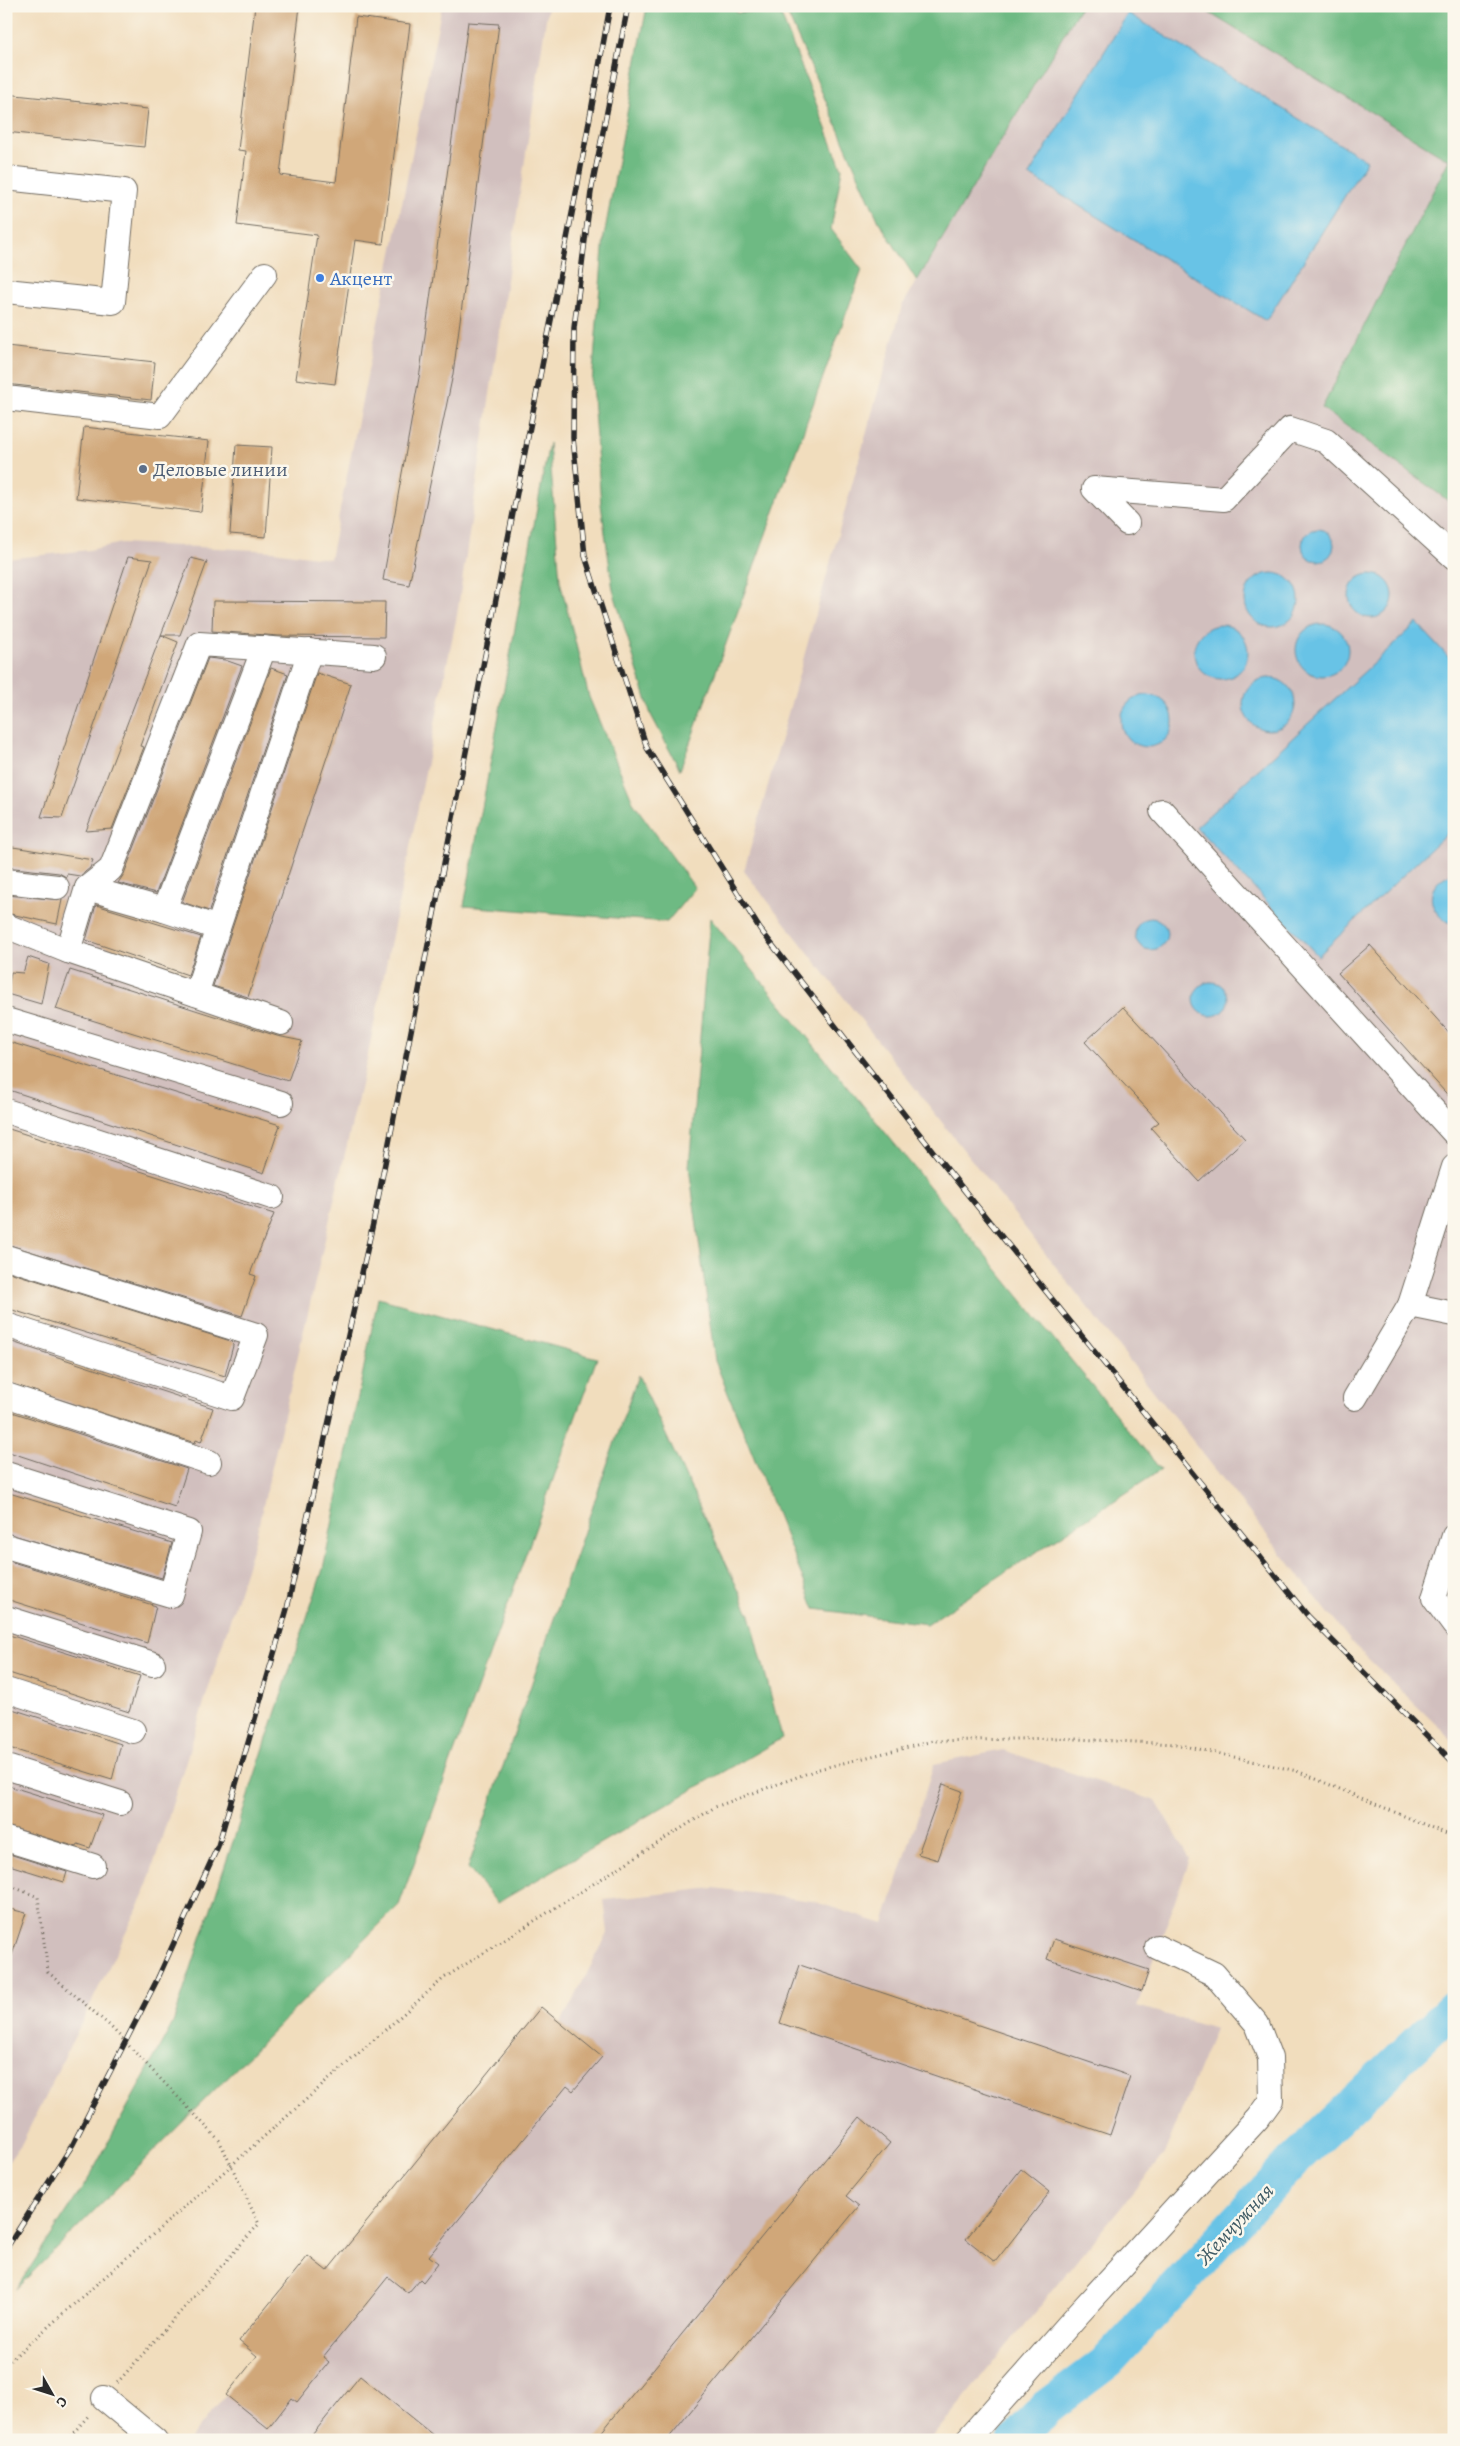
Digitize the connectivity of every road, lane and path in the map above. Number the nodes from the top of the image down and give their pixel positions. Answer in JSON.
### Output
{"nodes":[{"id":1,"x":6,"y":178,"type":"edge"},
{"id":2,"x":265,"y":274,"type":"dead end"},
{"id":3,"x":6,"y":291,"type":"edge"},
{"id":4,"x":6,"y":398,"type":"edge"},
{"id":5,"x":1127,"y":523,"type":"dead end"},
{"id":6,"x":1454,"y":557,"type":"edge"},
{"id":7,"x":264,"y":648,"type":"junction"},
{"id":8,"x":310,"y":652,"type":"junction"},
{"id":9,"x":374,"y":656,"type":"dead end"},
{"id":10,"x":1162,"y":811,"type":"dead end"},
{"id":11,"x":6,"y":881,"type":"edge"},
{"id":12,"x":57,"y":887,"type":"dead end"},
{"id":13,"x":87,"y":888,"type":"junction"},
{"id":14,"x":164,"y":910,"type":"junction"},
{"id":15,"x":6,"y":926,"type":"edge"},
{"id":16,"x":218,"y":928,"type":"junction"},
{"id":17,"x":68,"y":951,"type":"junction"},
{"id":18,"x":196,"y":994,"type":"junction"},
{"id":19,"x":6,"y":1020,"type":"edge"},
{"id":20,"x":281,"y":1023,"type":"dead end"},
{"id":21,"x":281,"y":1103,"type":"dead end"},
{"id":22,"x":6,"y":1111,"type":"edge"},
{"id":23,"x":1454,"y":1133,"type":"edge"},
{"id":24,"x":1454,"y":1167,"type":"edge"},
{"id":25,"x":272,"y":1197,"type":"dead end"},
{"id":26,"x":6,"y":1257,"type":"edge"},
{"id":27,"x":1410,"y":1305,"type":"junction"},
{"id":28,"x":1454,"y":1314,"type":"edge"},
{"id":29,"x":6,"y":1326,"type":"edge"},
{"id":30,"x":6,"y":1395,"type":"edge"},
{"id":31,"x":1355,"y":1398,"type":"dead end"},
{"id":32,"x":209,"y":1462,"type":"dead end"},
{"id":33,"x":6,"y":1474,"type":"edge"},
{"id":34,"x":1454,"y":1536,"type":"edge"},
{"id":35,"x":6,"y":1546,"type":"edge"},
{"id":36,"x":6,"y":1618,"type":"edge"},
{"id":37,"x":1454,"y":1625,"type":"edge"},
{"id":38,"x":152,"y":1664,"type":"dead end"},
{"id":39,"x":6,"y":1690,"type":"edge"},
{"id":40,"x":133,"y":1731,"type":"dead end"},
{"id":41,"x":6,"y":1767,"type":"edge"},
{"id":42,"x":120,"y":1803,"type":"dead end"},
{"id":43,"x":1454,"y":1837,"type":"edge"},
{"id":44,"x":6,"y":1839,"type":"edge"},
{"id":45,"x":93,"y":1866,"type":"dead end"},
{"id":46,"x":6,"y":1884,"type":"edge"},
{"id":47,"x":1157,"y":1947,"type":"dead end"},
{"id":48,"x":231,"y":2166,"type":"junction"},
{"id":49,"x":6,"y":2364,"type":"edge"},
{"id":50,"x":104,"y":2398,"type":"junction"},
{"id":51,"x":67,"y":2440,"type":"edge"},
{"id":52,"x":155,"y":2440,"type":"edge"},
{"id":53,"x":967,"y":2440,"type":"edge"}],
"edges":[{"from":1,"to":3,"type":"lane"},
{"from":2,"to":4,"type":"lane"},
{"from":5,"to":6,"type":"lane"},
{"from":7,"to":8,"type":"lane"},
{"from":7,"to":13,"type":"lane"},
{"from":7,"to":14,"type":"lane"},
{"from":8,"to":9,"type":"lane"},
{"from":8,"to":16,"type":"lane"},
{"from":10,"to":23,"type":"lane"},
{"from":11,"to":12,"type":"lane"},
{"from":13,"to":14,"type":"lane"},
{"from":13,"to":17,"type":"lane"},
{"from":14,"to":16,"type":"lane"},
{"from":15,"to":17,"type":"lane"},
{"from":16,"to":18,"type":"lane"},
{"from":17,"to":18,"type":"lane"},
{"from":18,"to":20,"type":"lane"},
{"from":19,"to":21,"type":"lane"},
{"from":22,"to":25,"type":"lane"},
{"from":24,"to":27,"type":"lane"},
{"from":26,"to":29,"type":"lane"},
{"from":27,"to":28,"type":"lane"},
{"from":27,"to":31,"type":"lane"},
{"from":30,"to":32,"type":"lane"},
{"from":33,"to":35,"type":"lane"},
{"from":34,"to":37,"type":"lane"},
{"from":36,"to":38,"type":"lane"},
{"from":39,"to":40,"type":"lane"},
{"from":41,"to":42,"type":"lane"},
{"from":43,"to":48,"type":"path"},
{"from":44,"to":45,"type":"lane"},
{"from":46,"to":48,"type":"path"},
{"from":47,"to":53,"type":"lane"},
{"from":48,"to":49,"type":"path"},
{"from":48,"to":50,"type":"path"},
{"from":50,"to":51,"type":"path"},
{"from":50,"to":52,"type":"lane"}]}
